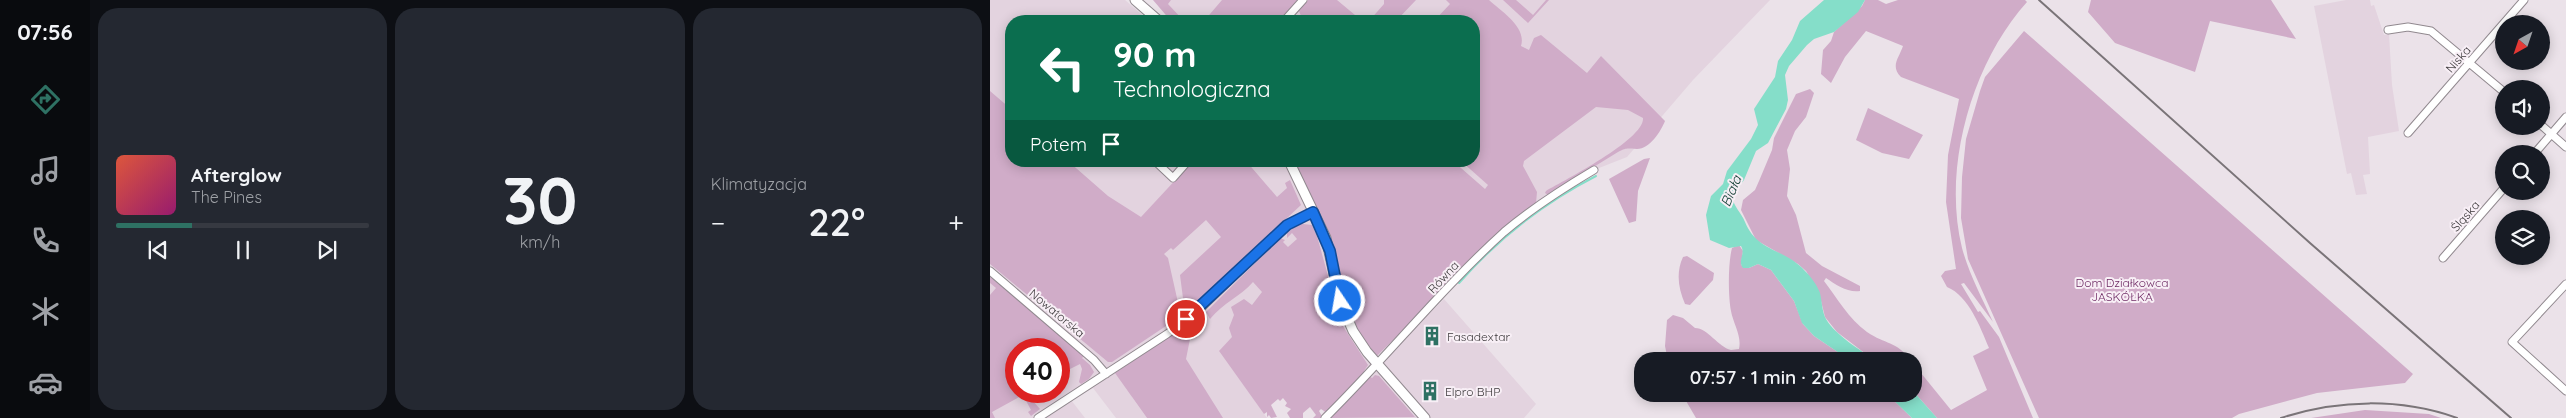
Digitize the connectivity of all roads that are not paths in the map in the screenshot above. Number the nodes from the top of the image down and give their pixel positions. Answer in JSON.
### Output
{"nodes":[{"id":1,"x":1134,"y":0,"type":"edge"},
{"id":2,"x":1303,"y":0,"type":"edge"},
{"id":3,"x":2524,"y":0,"type":"edge"},
{"id":4,"x":1152,"y":15,"type":"edge"},
{"id":5,"x":1289,"y":15,"type":"edge"},
{"id":6,"x":2388,"y":30,"type":"dead end"},
{"id":7,"x":2470,"y":63,"type":"junction"},
{"id":8,"x":2495,"y":84,"type":"edge"},
{"id":9,"x":2566,"y":117,"type":"edge"},
{"id":10,"x":2408,"y":133,"type":"dead end"},
{"id":11,"x":2551,"y":134,"type":"junction"},
{"id":12,"x":2542,"y":145,"type":"edge"},
{"id":13,"x":2566,"y":147,"type":"edge"},
{"id":14,"x":1161,"y":167,"type":"edge"},
{"id":15,"x":1183,"y":167,"type":"edge"},
{"id":16,"x":1292,"y":167,"type":"edge"},
{"id":17,"x":1594,"y":170,"type":"dead end"},
{"id":18,"x":2495,"y":198,"type":"edge"},
{"id":19,"x":1313,"y":212,"type":"junction"},
{"id":20,"x":2443,"y":258,"type":"dead end"},
{"id":21,"x":990,"y":271,"type":"edge"},
{"id":22,"x":2566,"y":284,"type":"edge"},
{"id":23,"x":1377,"y":364,"type":"junction"},
{"id":24,"x":1106,"y":374,"type":"junction"},
{"id":25,"x":2566,"y":391,"type":"edge"},
{"id":26,"x":1038,"y":418,"type":"edge"},
{"id":27,"x":1325,"y":418,"type":"edge"},
{"id":28,"x":1425,"y":418,"type":"edge"}],
"edges":[{"from":1,"to":4,"type":"street"},
{"from":2,"to":5,"type":"street"},
{"from":3,"to":7,"type":"street","name":"Niska"},
{"from":6,"to":7,"type":"street"},
{"from":7,"to":8,"type":"street"},
{"from":7,"to":10,"type":"street","name":"Niska"},
{"from":9,"to":11,"type":"street"},
{"from":11,"to":12,"type":"street"},
{"from":11,"to":13,"type":"street"},
{"from":14,"to":15,"type":"street"},
{"from":16,"to":19,"type":"street"},
{"from":17,"to":23,"type":"street","name":"Równa"},
{"from":18,"to":20,"type":"street","name":"Śląska"},
{"from":19,"to":23,"type":"street"},
{"from":19,"to":24,"type":"street"},
{"from":21,"to":24,"type":"street","name":"Nowatorska"},
{"from":22,"to":25,"type":"street"},
{"from":23,"to":27,"type":"street","name":"Równa"},
{"from":23,"to":28,"type":"street"},
{"from":24,"to":26,"type":"street"}]}
